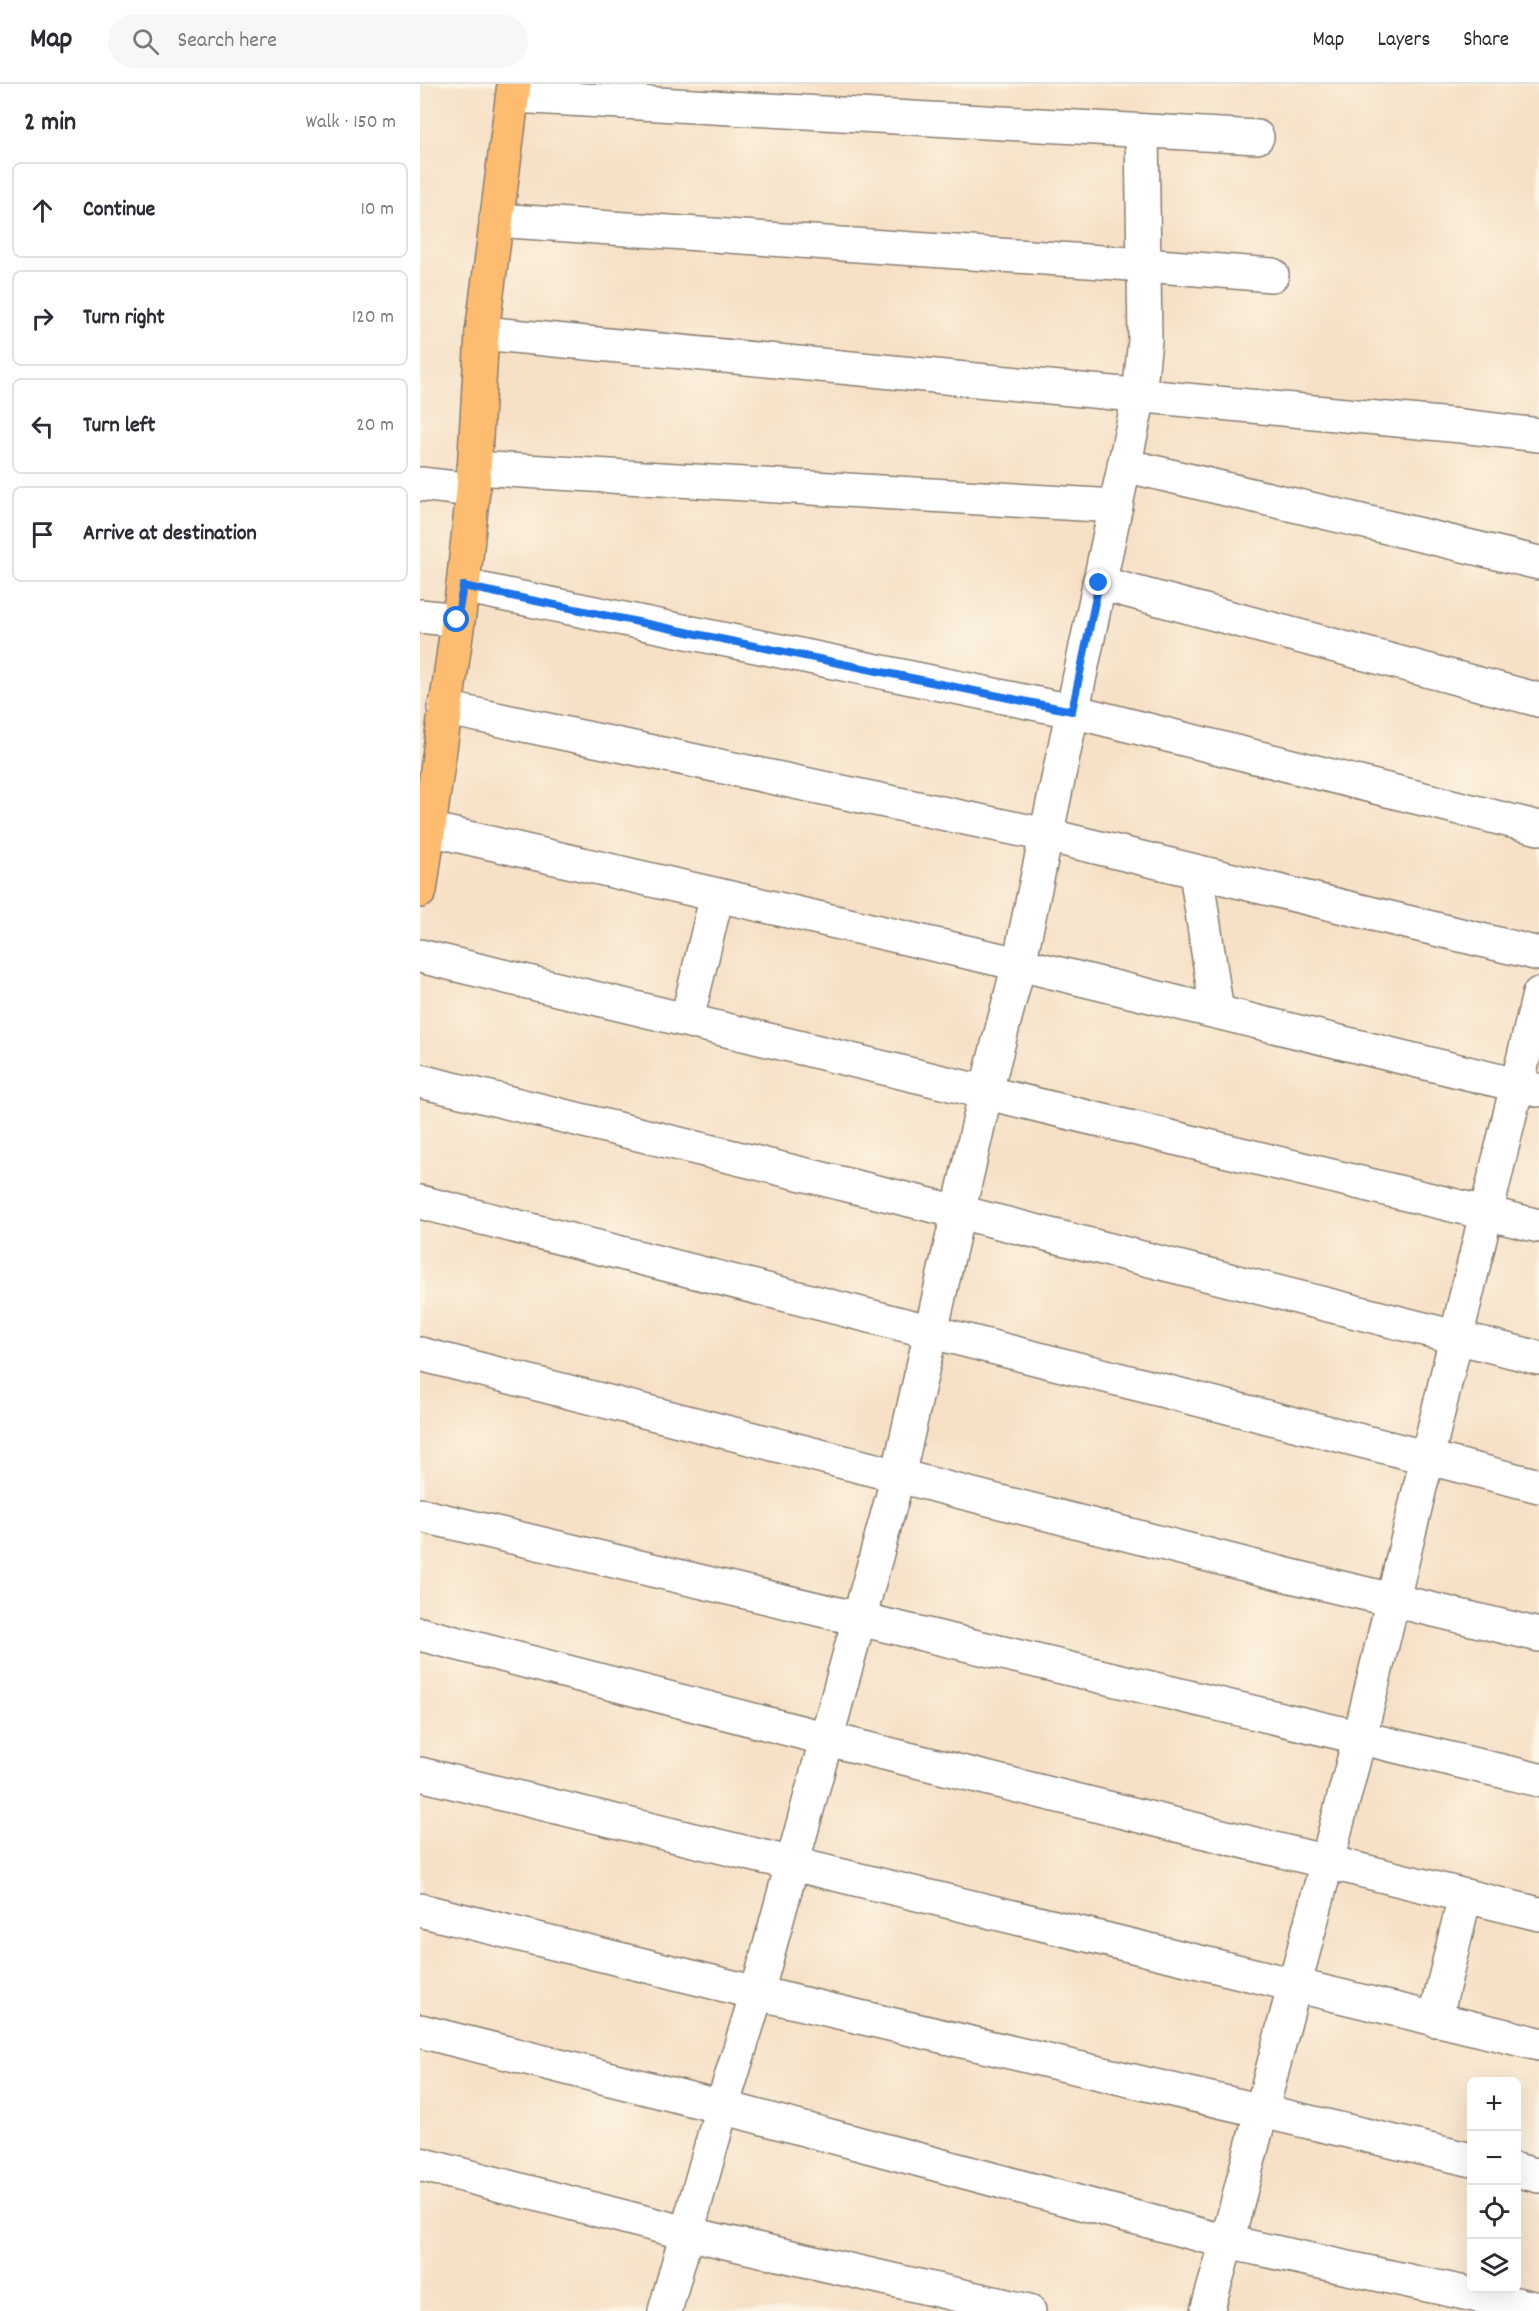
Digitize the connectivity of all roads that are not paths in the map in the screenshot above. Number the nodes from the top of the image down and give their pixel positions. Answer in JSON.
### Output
{"nodes":[{"id":1,"x":514,"y":90,"type":"edge"},
{"id":2,"x":1142,"y":130,"type":"junction"},
{"id":3,"x":1257,"y":137,"type":"dead end"},
{"id":4,"x":496,"y":220,"type":"junction"},
{"id":5,"x":1144,"y":264,"type":"junction"},
{"id":6,"x":1272,"y":276,"type":"dead end"},
{"id":7,"x":482,"y":333,"type":"junction"},
{"id":8,"x":1139,"y":396,"type":"junction"},
{"id":9,"x":1539,"y":435,"type":"edge"},
{"id":10,"x":1124,"y":465,"type":"junction"},
{"id":11,"x":473,"y":479,"type":"junction"},
{"id":12,"x":420,"y":484,"type":"edge"},
{"id":13,"x":1116,"y":506,"type":"junction"},
{"id":14,"x":1539,"y":563,"type":"edge"},
{"id":15,"x":1099,"y":583,"type":"junction"},
{"id":16,"x":463,"y":586,"type":"junction"},
{"id":17,"x":420,"y":616,"type":"edge"},
{"id":18,"x":457,"y":620,"type":"junction"},
{"id":19,"x":1539,"y":700,"type":"edge"},
{"id":20,"x":444,"y":708,"type":"junction"},
{"id":21,"x":1072,"y":711,"type":"junction"},
{"id":22,"x":1539,"y":828,"type":"edge"},
{"id":23,"x":429,"y":830,"type":"junction"},
{"id":24,"x":1046,"y":835,"type":"junction"},
{"id":25,"x":1196,"y":872,"type":"junction"},
{"id":26,"x":421,"y":876,"type":"edge"},
{"id":27,"x":717,"y":895,"type":"junction"},
{"id":28,"x":1539,"y":954,"type":"edge"},
{"id":29,"x":420,"y":956,"type":"edge"},
{"id":30,"x":1019,"y":964,"type":"junction"},
{"id":31,"x":1539,"y":994,"type":"edge"},
{"id":32,"x":1217,"y":1012,"type":"junction"},
{"id":33,"x":687,"y":1019,"type":"junction"},
{"id":34,"x":420,"y":1081,"type":"edge"},
{"id":35,"x":1528,"y":1088,"type":"edge"},
{"id":36,"x":986,"y":1091,"type":"junction"},
{"id":37,"x":420,"y":1202,"type":"edge"},
{"id":38,"x":959,"y":1212,"type":"junction"},
{"id":39,"x":1486,"y":1215,"type":"junction"},
{"id":40,"x":1539,"y":1226,"type":"edge"},
{"id":41,"x":931,"y":1331,"type":"junction"},
{"id":42,"x":1457,"y":1339,"type":"junction"},
{"id":43,"x":420,"y":1354,"type":"edge"},
{"id":44,"x":1539,"y":1359,"type":"edge"},
{"id":45,"x":1428,"y":1460,"type":"junction"},
{"id":46,"x":898,"y":1476,"type":"junction"},
{"id":47,"x":1539,"y":1486,"type":"edge"},
{"id":48,"x":420,"y":1515,"type":"edge"},
{"id":49,"x":1392,"y":1600,"type":"junction"},
{"id":50,"x":859,"y":1619,"type":"junction"},
{"id":51,"x":420,"y":1634,"type":"edge"},
{"id":52,"x":1539,"y":1635,"type":"edge"},
{"id":53,"x":1360,"y":1736,"type":"junction"},
{"id":54,"x":827,"y":1738,"type":"junction"},
{"id":55,"x":420,"y":1774,"type":"edge"},
{"id":56,"x":1539,"y":1780,"type":"edge"},
{"id":57,"x":792,"y":1863,"type":"junction"},
{"id":58,"x":1326,"y":1863,"type":"junction"},
{"id":59,"x":1465,"y":1896,"type":"junction"},
{"id":60,"x":420,"y":1910,"type":"edge"},
{"id":61,"x":1539,"y":1914,"type":"edge"},
{"id":62,"x":1293,"y":1986,"type":"junction"},
{"id":63,"x":757,"y":1993,"type":"junction"},
{"id":64,"x":1436,"y":2020,"type":"junction"},
{"id":65,"x":420,"y":2031,"type":"edge"},
{"id":66,"x":1539,"y":2044,"type":"edge"},
{"id":67,"x":722,"y":2107,"type":"junction"},
{"id":68,"x":1260,"y":2112,"type":"junction"},
{"id":69,"x":1467,"y":2159,"type":"edge"},
{"id":70,"x":420,"y":2164,"type":"edge"},
{"id":71,"x":1521,"y":2171,"type":"edge"},
{"id":72,"x":1539,"y":2176,"type":"edge"},
{"id":73,"x":686,"y":2233,"type":"junction"},
{"id":74,"x":1227,"y":2242,"type":"junction"},
{"id":75,"x":1539,"y":2309,"type":"edge"},
{"id":76,"x":665,"y":2311,"type":"edge"},
{"id":77,"x":1029,"y":2311,"type":"edge"},
{"id":78,"x":1206,"y":2311,"type":"edge"}],
"edges":[{"from":1,"to":2,"type":"street"},
{"from":1,"to":4,"type":"main road"},
{"from":2,"to":3,"type":"street"},
{"from":2,"to":5,"type":"street"},
{"from":4,"to":5,"type":"street"},
{"from":4,"to":7,"type":"main road"},
{"from":5,"to":6,"type":"street"},
{"from":5,"to":8,"type":"street"},
{"from":7,"to":8,"type":"street"},
{"from":7,"to":11,"type":"main road"},
{"from":8,"to":9,"type":"street"},
{"from":8,"to":10,"type":"street"},
{"from":10,"to":13,"type":"street"},
{"from":10,"to":14,"type":"street"},
{"from":11,"to":12,"type":"street"},
{"from":11,"to":13,"type":"street"},
{"from":11,"to":16,"type":"main road"},
{"from":13,"to":15,"type":"street"},
{"from":15,"to":19,"type":"street"},
{"from":15,"to":21,"type":"street"},
{"from":16,"to":18,"type":"main road"},
{"from":16,"to":21,"type":"street"},
{"from":17,"to":18,"type":"street"},
{"from":18,"to":20,"type":"main road"},
{"from":20,"to":23,"type":"main road"},
{"from":20,"to":24,"type":"street"},
{"from":21,"to":22,"type":"street"},
{"from":21,"to":24,"type":"street"},
{"from":23,"to":26,"type":"main road"},
{"from":23,"to":27,"type":"street"},
{"from":24,"to":25,"type":"street"},
{"from":24,"to":30,"type":"street"},
{"from":25,"to":28,"type":"street"},
{"from":25,"to":32,"type":"street"},
{"from":27,"to":30,"type":"street"},
{"from":27,"to":33,"type":"street"},
{"from":29,"to":33,"type":"street"},
{"from":30,"to":32,"type":"street"},
{"from":30,"to":36,"type":"street"},
{"from":31,"to":35,"type":"street"},
{"from":32,"to":35,"type":"street"},
{"from":33,"to":36,"type":"street"},
{"from":34,"to":38,"type":"street"},
{"from":35,"to":39,"type":"street"},
{"from":36,"to":38,"type":"street"},
{"from":36,"to":39,"type":"street"},
{"from":37,"to":41,"type":"street"},
{"from":38,"to":41,"type":"street"},
{"from":38,"to":42,"type":"street"},
{"from":39,"to":40,"type":"street"},
{"from":39,"to":42,"type":"street"},
{"from":41,"to":45,"type":"street"},
{"from":41,"to":46,"type":"street"},
{"from":42,"to":44,"type":"street"},
{"from":42,"to":45,"type":"street"},
{"from":43,"to":46,"type":"street"},
{"from":45,"to":47,"type":"street"},
{"from":45,"to":49,"type":"street"},
{"from":46,"to":49,"type":"street"},
{"from":46,"to":50,"type":"street"},
{"from":48,"to":50,"type":"street"},
{"from":49,"to":52,"type":"street"},
{"from":49,"to":53,"type":"street"},
{"from":50,"to":53,"type":"street"},
{"from":50,"to":54,"type":"street"},
{"from":51,"to":54,"type":"street"},
{"from":53,"to":56,"type":"street"},
{"from":53,"to":58,"type":"street"},
{"from":54,"to":57,"type":"street"},
{"from":54,"to":58,"type":"street"},
{"from":55,"to":57,"type":"street"},
{"from":57,"to":62,"type":"street"},
{"from":57,"to":63,"type":"street"},
{"from":58,"to":59,"type":"street"},
{"from":58,"to":62,"type":"street"},
{"from":59,"to":61,"type":"street"},
{"from":59,"to":64,"type":"street"},
{"from":60,"to":63,"type":"street"},
{"from":62,"to":64,"type":"street"},
{"from":62,"to":68,"type":"street"},
{"from":63,"to":67,"type":"street"},
{"from":63,"to":68,"type":"street"},
{"from":64,"to":66,"type":"street"},
{"from":65,"to":67,"type":"street"},
{"from":67,"to":73,"type":"street"},
{"from":67,"to":74,"type":"street"},
{"from":68,"to":69,"type":"street"},
{"from":68,"to":74,"type":"street"},
{"from":70,"to":73,"type":"street"},
{"from":71,"to":72,"type":"street"},
{"from":73,"to":76,"type":"street"},
{"from":73,"to":77,"type":"street"},
{"from":74,"to":75,"type":"street"},
{"from":74,"to":78,"type":"street"}]}
